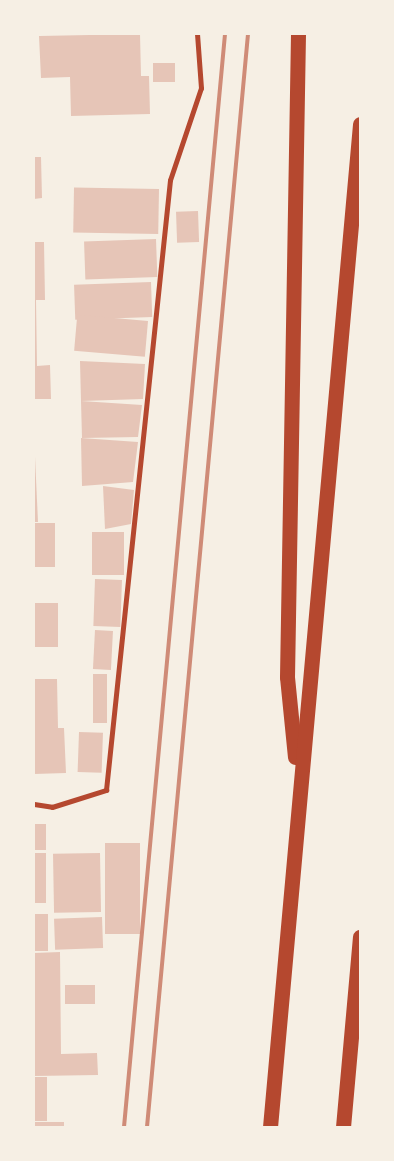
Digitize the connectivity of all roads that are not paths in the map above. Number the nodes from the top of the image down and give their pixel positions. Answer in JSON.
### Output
{"nodes":[{"id":1,"x":197,"y":34,"type":"edge"},
{"id":2,"x":298,"y":34,"type":"edge"},
{"id":3,"x":360,"y":124,"type":"edge"},
{"id":4,"x":299,"y":793,"type":"junction"},
{"id":5,"x":34,"y":804,"type":"edge"},
{"id":6,"x":360,"y":937,"type":"edge"},
{"id":7,"x":270,"y":1127,"type":"edge"},
{"id":8,"x":343,"y":1127,"type":"edge"}],
"edges":[{"from":1,"to":5,"type":"street"},
{"from":2,"to":4,"type":"highway"},
{"from":3,"to":4,"type":"highway"},
{"from":4,"to":7,"type":"highway"},
{"from":6,"to":8,"type":"highway"}]}
